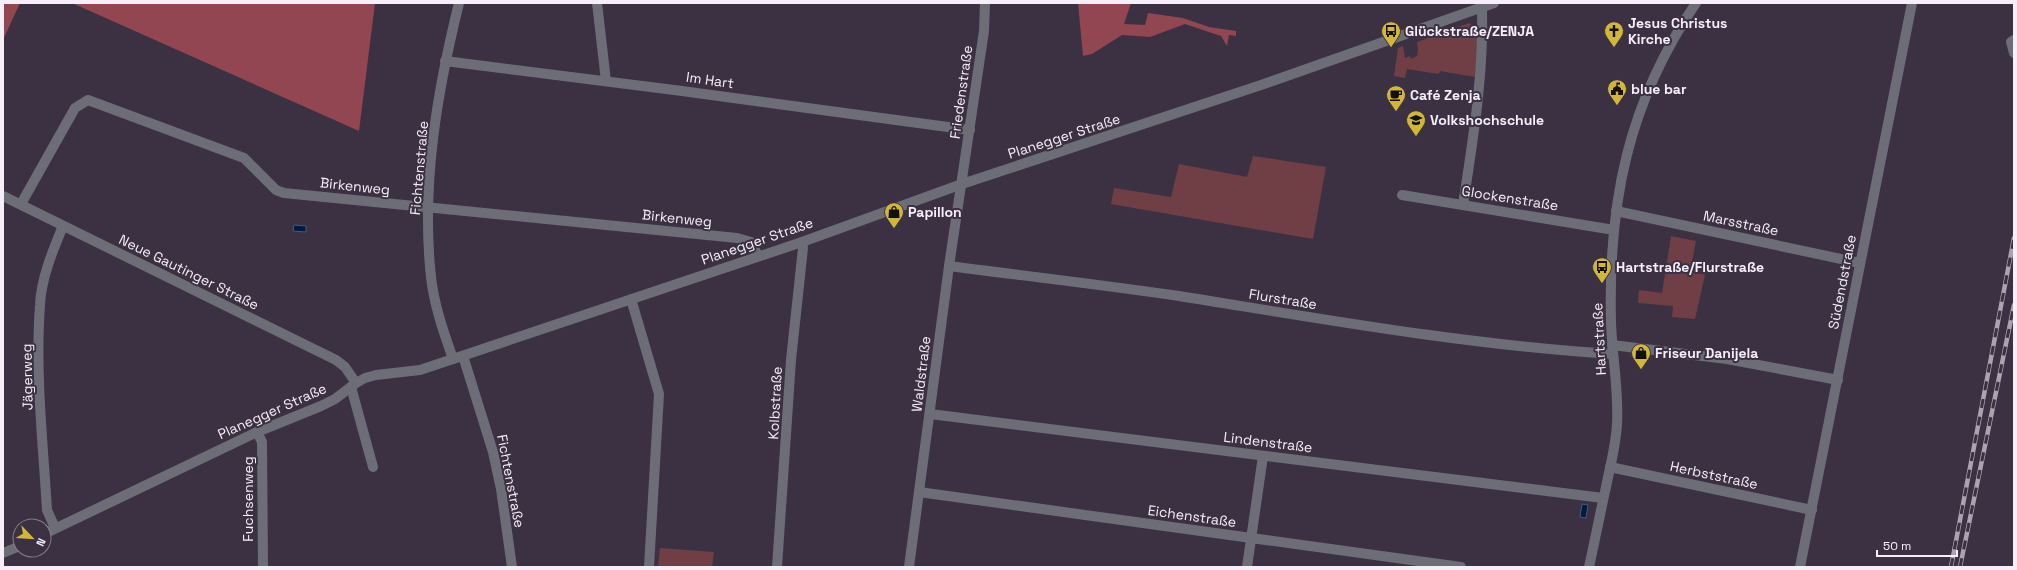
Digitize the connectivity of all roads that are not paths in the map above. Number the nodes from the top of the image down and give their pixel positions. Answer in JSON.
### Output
{"nodes":[{"id":1,"x":459,"y":3,"type":"edge"},
{"id":2,"x":597,"y":3,"type":"edge"},
{"id":3,"x":985,"y":3,"type":"edge"},
{"id":4,"x":1494,"y":3,"type":"edge"},
{"id":5,"x":1696,"y":3,"type":"edge"},
{"id":6,"x":1912,"y":3,"type":"edge"},
{"id":7,"x":1482,"y":7,"type":"junction"},
{"id":8,"x":2014,"y":40,"type":"edge"},
{"id":9,"x":2014,"y":53,"type":"edge"},
{"id":10,"x":445,"y":61,"type":"junction"},
{"id":11,"x":606,"y":81,"type":"junction"},
{"id":12,"x":970,"y":130,"type":"junction"},
{"id":13,"x":962,"y":184,"type":"junction"},
{"id":14,"x":1402,"y":195,"type":"dead end"},
{"id":15,"x":3,"y":196,"type":"edge"},
{"id":16,"x":21,"y":204,"type":"junction"},
{"id":17,"x":1463,"y":205,"type":"junction"},
{"id":18,"x":427,"y":208,"type":"junction"},
{"id":19,"x":1616,"y":211,"type":"junction"},
{"id":20,"x":63,"y":226,"type":"junction"},
{"id":21,"x":1614,"y":230,"type":"junction"},
{"id":22,"x":802,"y":242,"type":"junction"},
{"id":23,"x":758,"y":256,"type":"junction"},
{"id":24,"x":1860,"y":263,"type":"junction"},
{"id":25,"x":949,"y":266,"type":"junction"},
{"id":26,"x":631,"y":298,"type":"junction"},
{"id":27,"x":1612,"y":350,"type":"junction"},
{"id":28,"x":463,"y":356,"type":"junction"},
{"id":29,"x":453,"y":359,"type":"junction"},
{"id":30,"x":1838,"y":380,"type":"junction"},
{"id":31,"x":353,"y":385,"type":"junction"},
{"id":32,"x":930,"y":414,"type":"junction"},
{"id":33,"x":257,"y":432,"type":"junction"},
{"id":34,"x":1263,"y":456,"type":"junction"},
{"id":35,"x":373,"y":467,"type":"dead end"},
{"id":36,"x":1610,"y":467,"type":"junction"},
{"id":37,"x":919,"y":492,"type":"junction"},
{"id":38,"x":1603,"y":498,"type":"junction"},
{"id":39,"x":1812,"y":510,"type":"junction"},
{"id":40,"x":55,"y":528,"type":"junction"},
{"id":41,"x":52,"y":530,"type":"edge"},
{"id":42,"x":1251,"y":538,"type":"junction"},
{"id":43,"x":262,"y":567,"type":"edge"},
{"id":44,"x":512,"y":567,"type":"edge"},
{"id":45,"x":650,"y":567,"type":"edge"},
{"id":46,"x":777,"y":567,"type":"edge"},
{"id":47,"x":909,"y":567,"type":"edge"},
{"id":48,"x":1247,"y":567,"type":"edge"},
{"id":49,"x":1461,"y":567,"type":"edge"},
{"id":50,"x":1589,"y":567,"type":"edge"},
{"id":51,"x":1800,"y":567,"type":"edge"}],
"edges":[{"from":1,"to":10,"type":"street","name":"Fichtenstraße"},
{"from":2,"to":11,"type":"street"},
{"from":3,"to":12,"type":"street","name":"Friedenstraße"},
{"from":4,"to":7,"type":"street","name":"Planegger Straße"},
{"from":5,"to":19,"type":"street","name":"Hartstraße"},
{"from":6,"to":24,"type":"street","name":"Südendstraße"},
{"from":7,"to":13,"type":"street","name":"Planegger Straße"},
{"from":7,"to":17,"type":"street"},
{"from":8,"to":9,"type":"street"},
{"from":10,"to":11,"type":"street","name":"Im Hart"},
{"from":10,"to":18,"type":"street","name":"Fichtenstraße"},
{"from":11,"to":12,"type":"street","name":"Im Hart"},
{"from":12,"to":13,"type":"street","name":"Friedenstraße"},
{"from":13,"to":22,"type":"street","name":"Planegger Straße"},
{"from":13,"to":25,"type":"street","name":"Waldstraße"},
{"from":14,"to":17,"type":"street","name":"Glockenstraße"},
{"from":15,"to":16,"type":"street","name":"Neue Gautinger Straße"},
{"from":16,"to":18,"type":"street","name":"Birkenweg"},
{"from":16,"to":20,"type":"street","name":"Neue Gautinger Straße"},
{"from":17,"to":21,"type":"street","name":"Glockenstraße"},
{"from":18,"to":23,"type":"street","name":"Birkenweg"},
{"from":18,"to":29,"type":"street","name":"Fichtenstraße"},
{"from":19,"to":21,"type":"street","name":"Hartstraße"},
{"from":19,"to":24,"type":"street","name":"Marsstraße"},
{"from":20,"to":31,"type":"street","name":"Neue Gautinger Straße"},
{"from":20,"to":40,"type":"street","name":"Jägerweg"},
{"from":21,"to":27,"type":"street","name":"Hartstraße"},
{"from":22,"to":23,"type":"street","name":"Planegger Straße"},
{"from":22,"to":46,"type":"street","name":"Kolbstraße"},
{"from":23,"to":26,"type":"street","name":"Planegger Straße"},
{"from":24,"to":30,"type":"street","name":"Südendstraße"},
{"from":25,"to":27,"type":"street","name":"Flurstraße"},
{"from":25,"to":32,"type":"street","name":"Waldstraße"},
{"from":26,"to":28,"type":"street","name":"Planegger Straße"},
{"from":26,"to":45,"type":"street"},
{"from":27,"to":30,"type":"street","name":"Flurstraße"},
{"from":27,"to":36,"type":"street","name":"Hartstraße"},
{"from":28,"to":29,"type":"street","name":"Planegger Straße"},
{"from":28,"to":44,"type":"street","name":"Fichtenstraße"},
{"from":29,"to":31,"type":"street","name":"Planegger Straße"},
{"from":30,"to":39,"type":"street","name":"Südendstraße"},
{"from":31,"to":33,"type":"street","name":"Planegger Straße"},
{"from":31,"to":35,"type":"street","name":"Neue Gautinger Straße"},
{"from":32,"to":34,"type":"street","name":"Lindenstraße"},
{"from":32,"to":37,"type":"street","name":"Waldstraße"},
{"from":33,"to":40,"type":"street","name":"Planegger Straße"},
{"from":33,"to":43,"type":"street","name":"Fuchsenweg"},
{"from":34,"to":38,"type":"street","name":"Lindenstraße"},
{"from":34,"to":42,"type":"street"},
{"from":36,"to":38,"type":"street","name":"Hartstraße"},
{"from":36,"to":39,"type":"street","name":"Herbststraße"},
{"from":37,"to":42,"type":"street","name":"Eichenstraße"},
{"from":37,"to":47,"type":"street","name":"Waldstraße"},
{"from":38,"to":50,"type":"street","name":"Hartstraße"},
{"from":39,"to":51,"type":"street","name":"Südendstraße"},
{"from":40,"to":41,"type":"street","name":"Planegger Straße"},
{"from":42,"to":48,"type":"street"},
{"from":42,"to":49,"type":"street","name":"Eichenstraße"}]}
